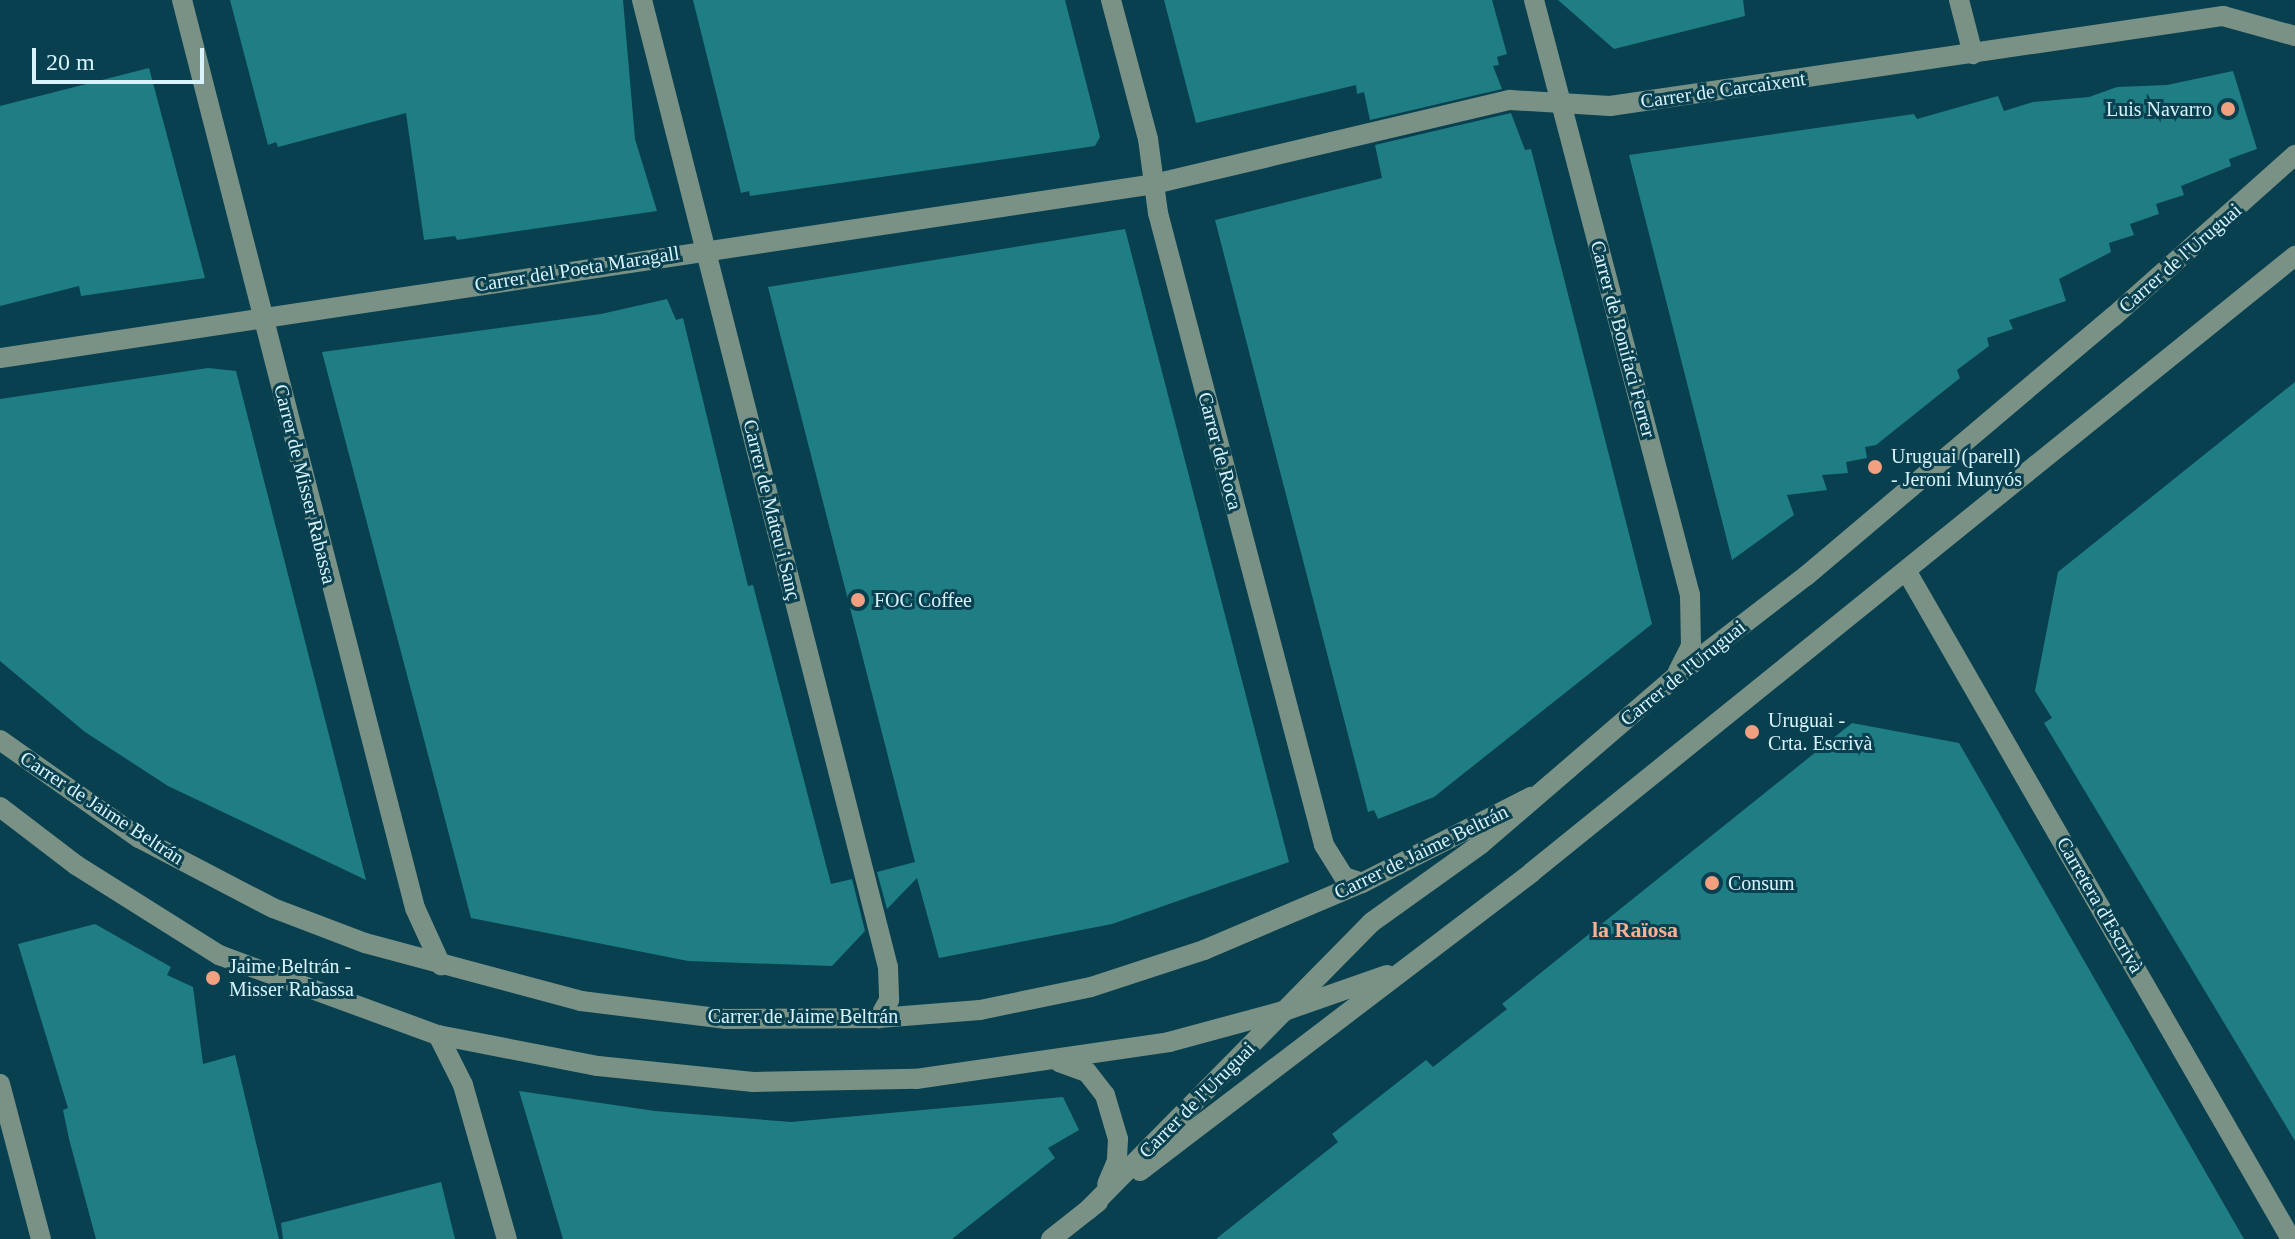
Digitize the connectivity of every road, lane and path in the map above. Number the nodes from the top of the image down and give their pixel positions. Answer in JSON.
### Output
{"nodes":[{"id":1,"x":182,"y":0,"type":"edge"},
{"id":2,"x":642,"y":0,"type":"edge"},
{"id":3,"x":1111,"y":0,"type":"edge"},
{"id":4,"x":1534,"y":0,"type":"edge"},
{"id":5,"x":1959,"y":0,"type":"edge"},
{"id":6,"x":2295,"y":36,"type":"edge"},
{"id":7,"x":1973,"y":54,"type":"junction"},
{"id":8,"x":1560,"y":102,"type":"junction"},
{"id":9,"x":2295,"y":155,"type":"edge"},
{"id":10,"x":1154,"y":184,"type":"junction"},
{"id":11,"x":705,"y":248,"type":"junction"},
{"id":12,"x":2295,"y":256,"type":"edge"},
{"id":13,"x":262,"y":320,"type":"junction"},
{"id":14,"x":0,"y":358,"type":"edge"},
{"id":15,"x":1907,"y":572,"type":"junction"},
{"id":16,"x":1676,"y":676,"type":"junction"},
{"id":17,"x":0,"y":740,"type":"edge"},
{"id":18,"x":1531,"y":797,"type":"junction"},
{"id":19,"x":0,"y":807,"type":"edge"},
{"id":20,"x":1362,"y":883,"type":"junction"},
{"id":21,"x":441,"y":965,"type":"junction"},
{"id":22,"x":1406,"y":968,"type":"junction"},
{"id":23,"x":1287,"y":1010,"type":"junction"},
{"id":24,"x":879,"y":1018,"type":"junction"},
{"id":25,"x":438,"y":1035,"type":"junction"},
{"id":26,"x":1055,"y":1061,"type":"junction"},
{"id":27,"x":0,"y":1084,"type":"edge"},
{"id":28,"x":1095,"y":1202,"type":"junction"},
{"id":29,"x":41,"y":1239,"type":"edge"},
{"id":30,"x":507,"y":1239,"type":"edge"},
{"id":31,"x":1051,"y":1239,"type":"edge"},
{"id":32,"x":2291,"y":1239,"type":"edge"}],
"edges":[{"from":1,"to":13,"type":"street","name":"Carrer de Misser Rabassa"},
{"from":2,"to":11,"type":"street","name":"Carrer de Mateu i Sanç"},
{"from":3,"to":10,"type":"street","name":"Carrer de Roca"},
{"from":4,"to":8,"type":"street","name":"Carrer de Bonifaci Ferrer"},
{"from":5,"to":7,"type":"street"},
{"from":6,"to":7,"type":"street","name":"Carrer de Carcaixent"},
{"from":7,"to":8,"type":"street","name":"Carrer de Carcaixent"},
{"from":8,"to":10,"type":"street","name":"Carrer de Carcaixent"},
{"from":8,"to":16,"type":"street","name":"Carrer de Bonifaci Ferrer"},
{"from":9,"to":16,"type":"street","name":"Carrer de l'Uruguai"},
{"from":10,"to":11,"type":"street","name":"Carrer del Poeta Maragall"},
{"from":10,"to":20,"type":"street","name":"Carrer de Roca"},
{"from":11,"to":13,"type":"street","name":"Carrer del Poeta Maragall"},
{"from":11,"to":24,"type":"street","name":"Carrer de Mateu i Sanç"},
{"from":12,"to":15,"type":"street","name":"Carrer de l'Uruguai"},
{"from":13,"to":14,"type":"street","name":"Carrer del Poeta Maragall"},
{"from":13,"to":21,"type":"street","name":"Carrer de Misser Rabassa"},
{"from":15,"to":22,"type":"street","name":"Carrer de l'Uruguai"},
{"from":15,"to":32,"type":"street","name":"Carretera d'Escrivà"},
{"from":16,"to":18,"type":"street","name":"Carrer de l'Uruguai"},
{"from":17,"to":21,"type":"street","name":"Carrer de Jaime Beltrán"},
{"from":18,"to":20,"type":"street","name":"Carrer de Jaime Beltrán"},
{"from":18,"to":23,"type":"street","name":"Carrer de l'Uruguai"},
{"from":19,"to":25,"type":"street"},
{"from":20,"to":24,"type":"street","name":"Carrer de Jaime Beltrán"},
{"from":21,"to":24,"type":"street","name":"Carrer de Jaime Beltrán"},
{"from":22,"to":23,"type":"street"},
{"from":22,"to":28,"type":"street","name":"Carrer de l'Uruguai"},
{"from":23,"to":26,"type":"street"},
{"from":23,"to":28,"type":"street","name":"Carrer de l'Uruguai"},
{"from":25,"to":26,"type":"street"},
{"from":25,"to":30,"type":"street"},
{"from":26,"to":28,"type":"street"},
{"from":27,"to":29,"type":"street"},
{"from":28,"to":31,"type":"street","name":"Carrer de l'Uruguai"}]}
